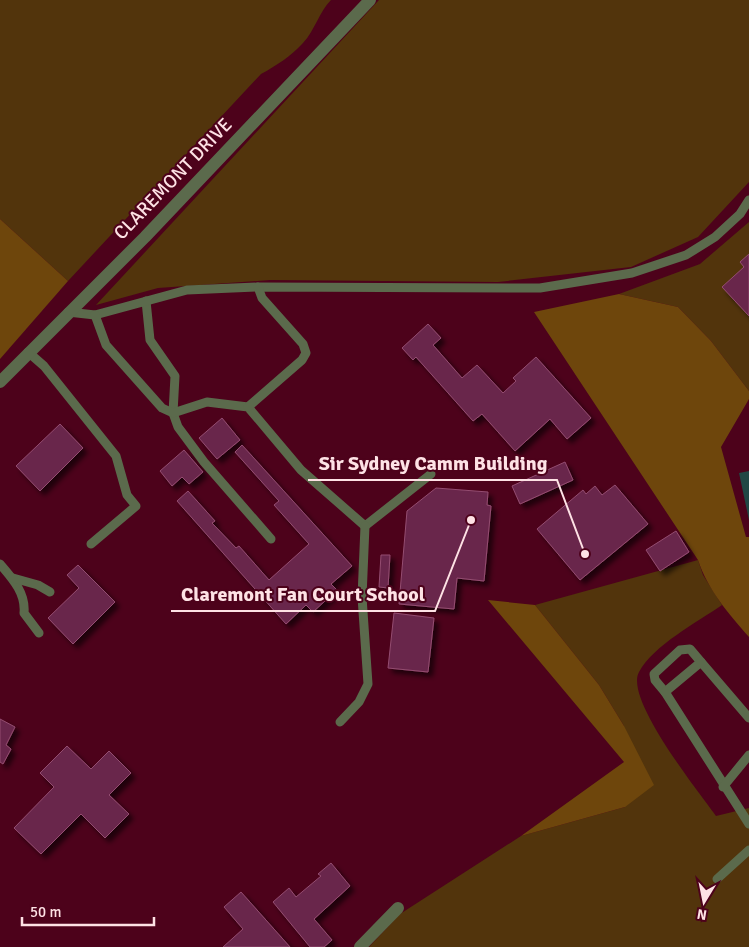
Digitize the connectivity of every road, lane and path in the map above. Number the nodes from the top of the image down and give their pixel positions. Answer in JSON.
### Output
{"nodes":[{"id":1,"x":370,"y":0,"type":"edge"},
{"id":2,"x":749,"y":200,"type":"edge"},
{"id":3,"x":258,"y":288,"type":"junction"},
{"id":4,"x":146,"y":300,"type":"junction"},
{"id":5,"x":68,"y":312,"type":"junction"},
{"id":6,"x":95,"y":315,"type":"junction"},
{"id":7,"x":28,"y":352,"type":"junction"},
{"id":8,"x":0,"y":382,"type":"edge"},
{"id":9,"x":248,"y":407,"type":"junction"},
{"id":10,"x":173,"y":413,"type":"junction"},
{"id":11,"x":431,"y":474,"type":"dead end"},
{"id":12,"x":365,"y":526,"type":"junction"},
{"id":13,"x":271,"y":539,"type":"dead end"},
{"id":14,"x":91,"y":544,"type":"dead end"},
{"id":15,"x":0,"y":564,"type":"edge"},
{"id":16,"x":13,"y":578,"type":"junction"},
{"id":17,"x":50,"y":592,"type":"dead end"},
{"id":18,"x":39,"y":633,"type":"dead end"},
{"id":19,"x":701,"y":662,"type":"junction"},
{"id":20,"x":665,"y":692,"type":"junction"},
{"id":21,"x":749,"y":718,"type":"edge"},
{"id":22,"x":340,"y":722,"type":"dead end"},
{"id":23,"x":749,"y":755,"type":"edge"},
{"id":24,"x":724,"y":787,"type":"junction"},
{"id":25,"x":749,"y":824,"type":"edge"},
{"id":26,"x":749,"y":850,"type":"edge"},
{"id":27,"x":717,"y":879,"type":"dead end"},
{"id":28,"x":398,"y":908,"type":"dead end"},
{"id":29,"x":360,"y":947,"type":"edge"}],
"edges":[{"from":1,"to":5,"type":"street","name":"CLAREMONT DRIVE"},
{"from":2,"to":3,"type":"lane"},
{"from":3,"to":4,"type":"lane"},
{"from":3,"to":9,"type":"lane"},
{"from":4,"to":6,"type":"lane"},
{"from":4,"to":10,"type":"lane"},
{"from":5,"to":6,"type":"lane"},
{"from":5,"to":7,"type":"street","name":"CLAREMONT DRIVE"},
{"from":6,"to":10,"type":"lane"},
{"from":7,"to":8,"type":"street","name":"CLAREMONT DRIVE"},
{"from":7,"to":14,"type":"lane"},
{"from":9,"to":10,"type":"lane"},
{"from":9,"to":12,"type":"lane"},
{"from":10,"to":13,"type":"lane"},
{"from":11,"to":12,"type":"lane"},
{"from":12,"to":22,"type":"lane"},
{"from":15,"to":16,"type":"lane"},
{"from":16,"to":17,"type":"lane"},
{"from":16,"to":18,"type":"lane"},
{"from":19,"to":20,"type":"lane"},
{"from":19,"to":20,"type":"lane"},
{"from":19,"to":21,"type":"lane"},
{"from":20,"to":24,"type":"lane"},
{"from":23,"to":24,"type":"lane"},
{"from":24,"to":25,"type":"lane"},
{"from":26,"to":27,"type":"lane"},
{"from":28,"to":29,"type":"street"}]}
